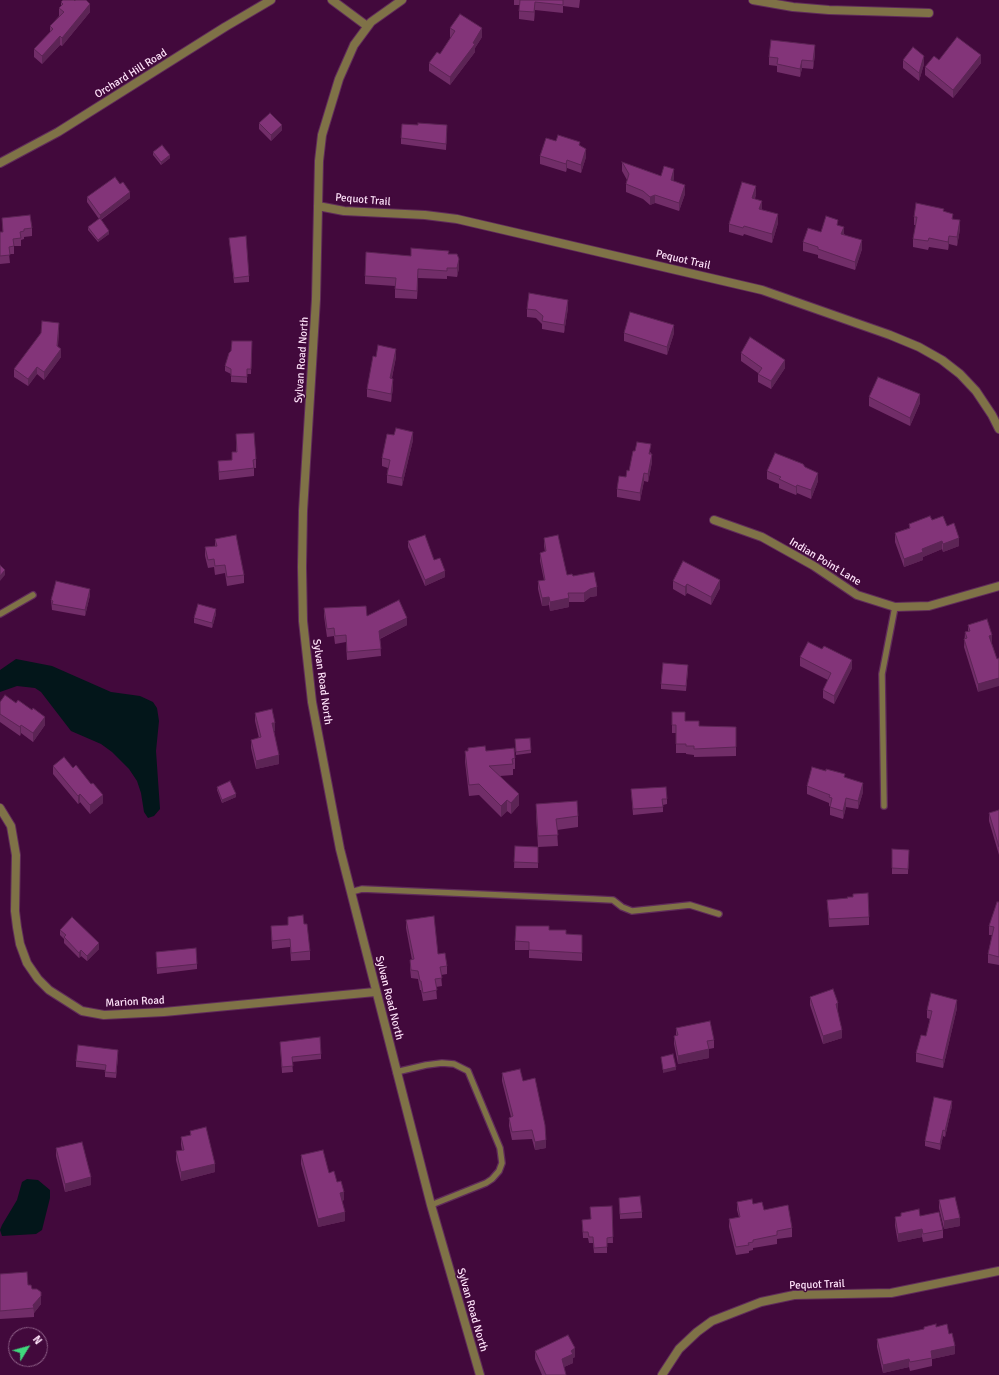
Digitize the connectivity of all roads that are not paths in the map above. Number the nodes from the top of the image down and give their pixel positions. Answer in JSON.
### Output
{"nodes":[{"id":1,"x":271,"y":0,"type":"edge"},
{"id":2,"x":332,"y":0,"type":"edge"},
{"id":3,"x":402,"y":0,"type":"edge"},
{"id":4,"x":753,"y":0,"type":"edge"},
{"id":5,"x":929,"y":13,"type":"dead end"},
{"id":6,"x":367,"y":26,"type":"junction"},
{"id":7,"x":0,"y":163,"type":"edge"},
{"id":8,"x":318,"y":206,"type":"junction"},
{"id":9,"x":999,"y":429,"type":"edge"},
{"id":10,"x":714,"y":520,"type":"dead end"},
{"id":11,"x":999,"y":586,"type":"edge"},
{"id":12,"x":33,"y":595,"type":"dead end"},
{"id":13,"x":895,"y":607,"type":"junction"},
{"id":14,"x":0,"y":614,"type":"edge"},
{"id":15,"x":884,"y":806,"type":"dead end"},
{"id":16,"x":0,"y":808,"type":"edge"},
{"id":17,"x":351,"y":892,"type":"junction"},
{"id":18,"x":719,"y":914,"type":"dead end"},
{"id":19,"x":375,"y":992,"type":"junction"},
{"id":20,"x":396,"y":1072,"type":"junction"},
{"id":21,"x":431,"y":1205,"type":"junction"},
{"id":22,"x":999,"y":1271,"type":"edge"},
{"id":23,"x":480,"y":1375,"type":"edge"},
{"id":24,"x":662,"y":1375,"type":"edge"}],
"edges":[{"from":1,"to":7,"type":"street","name":"Orchard Hill Road"},
{"from":2,"to":6,"type":"street"},
{"from":3,"to":6,"type":"street","name":"Sylvan Road North"},
{"from":4,"to":5,"type":"street"},
{"from":6,"to":8,"type":"street","name":"Sylvan Road North"},
{"from":8,"to":9,"type":"street","name":"Pequot Trail"},
{"from":8,"to":17,"type":"street","name":"Sylvan Road North"},
{"from":10,"to":13,"type":"street","name":"Indian Point Lane"},
{"from":11,"to":13,"type":"street","name":"Indian Point Lane"},
{"from":12,"to":14,"type":"lane"},
{"from":13,"to":15,"type":"lane"},
{"from":16,"to":19,"type":"street","name":"Marion Road"},
{"from":17,"to":18,"type":"lane"},
{"from":17,"to":19,"type":"street","name":"Sylvan Road North"},
{"from":19,"to":20,"type":"street","name":"Sylvan Road North"},
{"from":20,"to":21,"type":"street","name":"Sylvan Road North"},
{"from":20,"to":21,"type":"lane"},
{"from":21,"to":23,"type":"street","name":"Sylvan Road North"},
{"from":22,"to":24,"type":"street","name":"Pequot Trail"}]}
